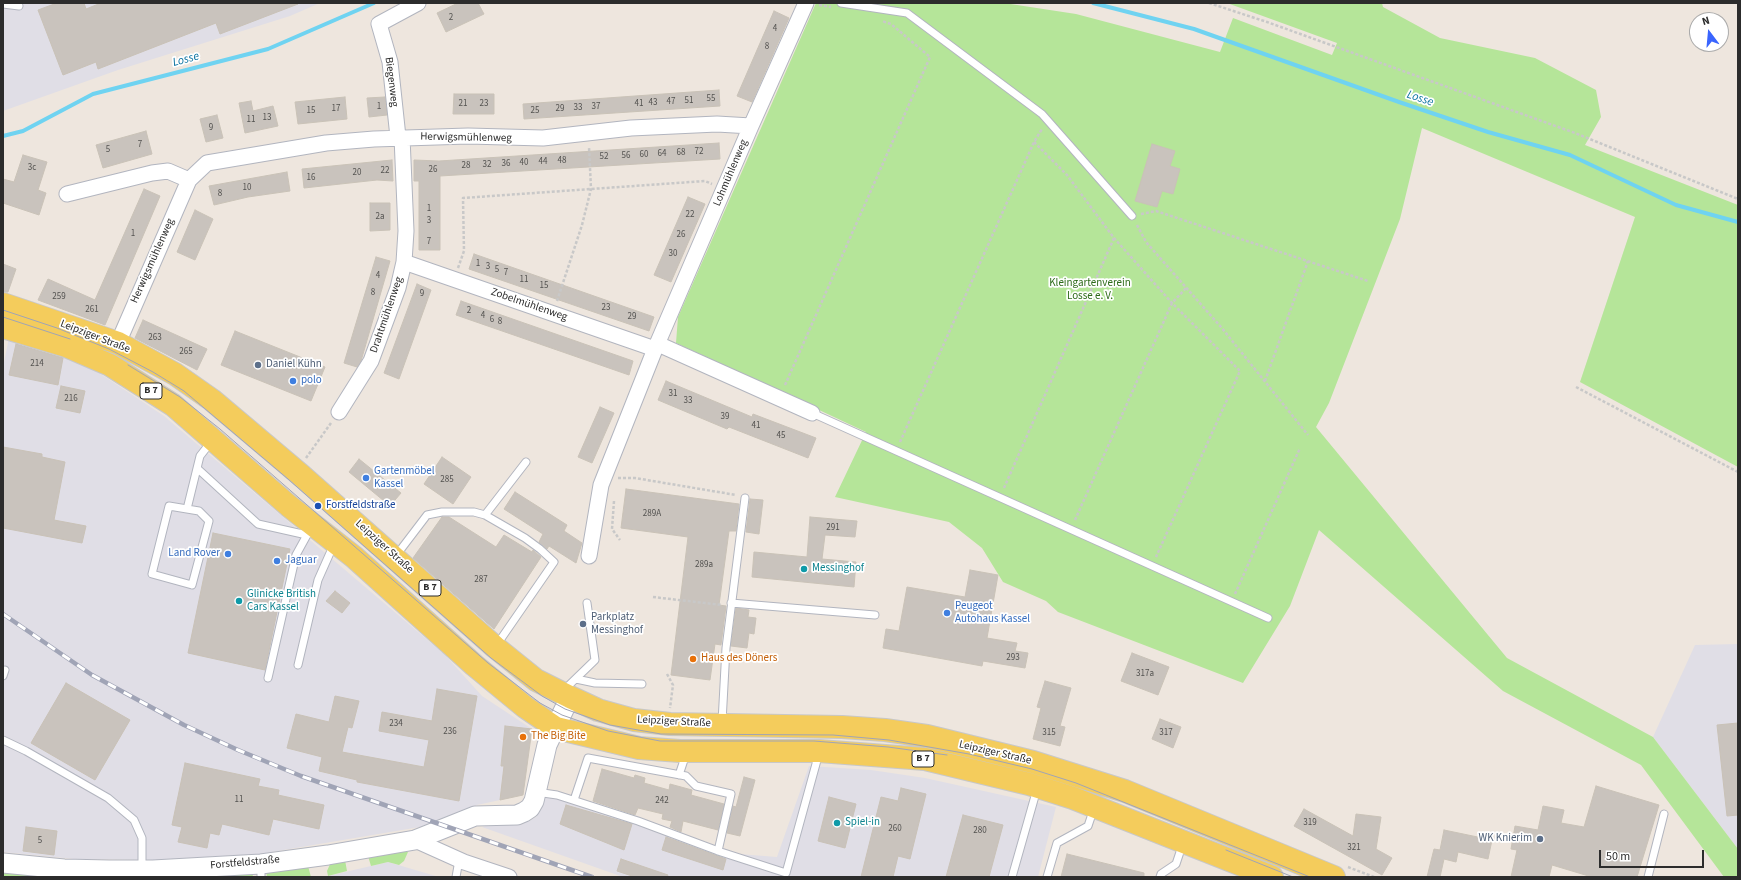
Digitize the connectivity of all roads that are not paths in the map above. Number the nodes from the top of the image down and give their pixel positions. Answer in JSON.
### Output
{"nodes":[{"id":1,"x":418,"y":3,"type":"edge"},
{"id":2,"x":806,"y":3,"type":"edge"},
{"id":3,"x":3,"y":4,"type":"edge"},
{"id":4,"x":19,"y":6,"type":"dead end"},
{"id":5,"x":840,"y":6,"type":"edge"},
{"id":6,"x":751,"y":126,"type":"junction"},
{"id":7,"x":400,"y":137,"type":"junction"},
{"id":8,"x":189,"y":180,"type":"junction"},
{"id":9,"x":67,"y":194,"type":"dead end"},
{"id":10,"x":1132,"y":216,"type":"road end"},
{"id":11,"x":404,"y":262,"type":"junction"},
{"id":12,"x":3,"y":304,"type":"edge"},
{"id":13,"x":3,"y":327,"type":"edge"},
{"id":14,"x":118,"y":343,"type":"junction"},
{"id":15,"x":656,"y":347,"type":"junction"},
{"id":16,"x":338,"y":412,"type":"road end"},
{"id":17,"x":812,"y":413,"type":"joint"},
{"id":18,"x":213,"y":440,"type":"junction"},
{"id":19,"x":526,"y":462,"type":"dead end"},
{"id":20,"x":198,"y":470,"type":"junction"},
{"id":21,"x":745,"y":498,"type":"road end"},
{"id":22,"x":187,"y":509,"type":"junction"},
{"id":23,"x":486,"y":515,"type":"junction"},
{"id":24,"x":311,"y":531,"type":"junction"},
{"id":25,"x":335,"y":542,"type":"junction"},
{"id":26,"x":589,"y":556,"type":"dead end"},
{"id":27,"x":395,"y":557,"type":"junction"},
{"id":28,"x":587,"y":603,"type":"dead end"},
{"id":29,"x":731,"y":604,"type":"junction"},
{"id":30,"x":875,"y":615,"type":"dead end"},
{"id":31,"x":1268,"y":618,"type":"dead end"},
{"id":32,"x":495,"y":647,"type":"junction"},
{"id":33,"x":298,"y":665,"type":"dead end"},
{"id":34,"x":268,"y":678,"type":"dead end"},
{"id":35,"x":642,"y":684,"type":"dead end"},
{"id":36,"x":569,"y":690,"type":"junction"},
{"id":37,"x":722,"y":724,"type":"junction"},
{"id":38,"x":556,"y":728,"type":"junction"},
{"id":39,"x":3,"y":740,"type":"edge"},
{"id":40,"x":686,"y":751,"type":"junction"},
{"id":41,"x":819,"y":751,"type":"junction"},
{"id":42,"x":680,"y":775,"type":"junction"},
{"id":43,"x":1038,"y":787,"type":"junction"},
{"id":44,"x":536,"y":792,"type":"junction"},
{"id":45,"x":574,"y":800,"type":"junction"},
{"id":46,"x":1095,"y":806,"type":"junction"},
{"id":47,"x":1664,"y":814,"type":"dead end"},
{"id":48,"x":415,"y":840,"type":"junction"},
{"id":49,"x":1184,"y":841,"type":"junction"},
{"id":50,"x":718,"y":851,"type":"junction"},
{"id":51,"x":459,"y":860,"type":"junction"},
{"id":52,"x":3,"y":863,"type":"edge"},
{"id":53,"x":142,"y":870,"type":"junction"},
{"id":54,"x":261,"y":870,"type":"edge"},
{"id":55,"x":65,"y":873,"type":"edge"},
{"id":56,"x":456,"y":877,"type":"edge"},
{"id":57,"x":509,"y":877,"type":"edge"},
{"id":58,"x":1012,"y":877,"type":"edge"},
{"id":59,"x":1047,"y":877,"type":"edge"},
{"id":60,"x":1160,"y":877,"type":"edge"},
{"id":61,"x":1272,"y":877,"type":"edge"},
{"id":62,"x":1334,"y":877,"type":"edge"},
{"id":63,"x":1648,"y":877,"type":"edge"}],
"edges":[{"from":1,"to":7,"type":"street","name":"Biegenweg"},
{"from":2,"to":6,"type":"street","name":"Lohmühlenweg"},
{"from":3,"to":4,"type":"lane"},
{"from":5,"to":10,"type":"lane"},
{"from":6,"to":7,"type":"street","name":"Herwigsmühlenweg"},
{"from":6,"to":15,"type":"street","name":"Lohmühlenweg"},
{"from":7,"to":8,"type":"street","name":"Herwigsmühlenweg"},
{"from":7,"to":11,"type":"street","name":"Drahtmühlenweg"},
{"from":8,"to":9,"type":"street"},
{"from":8,"to":14,"type":"street","name":"Herwigsmühlenweg"},
{"from":11,"to":15,"type":"street","name":"Zobelmühlenweg"},
{"from":11,"to":16,"type":"street","name":"Drahtmühlenweg"},
{"from":12,"to":14,"type":"main road","name":"Leipziger Straße","number":"B 7"},
{"from":13,"to":18,"type":"main road","name":"Leipziger Straße","number":"B 7"},
{"from":14,"to":27,"type":"main road","name":"Leipziger Straße","number":"B 7"},
{"from":15,"to":17,"type":"street"},
{"from":15,"to":26,"type":"street","name":"Lohmühlenweg"},
{"from":17,"to":31,"type":"lane"},
{"from":18,"to":20,"type":"lane"},
{"from":18,"to":24,"type":"main road","name":"Leipziger Straße","number":"B 7"},
{"from":19,"to":23,"type":"lane"},
{"from":20,"to":22,"type":"lane"},
{"from":20,"to":24,"type":"lane"},
{"from":21,"to":29,"type":"lane"},
{"from":22,"to":22,"type":"lane"},
{"from":23,"to":27,"type":"lane"},
{"from":23,"to":32,"type":"lane"},
{"from":24,"to":25,"type":"main road","name":"Leipziger Straße","number":"B 7"},
{"from":24,"to":34,"type":"lane"},
{"from":25,"to":33,"type":"lane"},
{"from":25,"to":38,"type":"main road","name":"Leipziger Straße","number":"B 7"},
{"from":27,"to":32,"type":"main road","name":"Leipziger Straße","number":"B 7"},
{"from":28,"to":36,"type":"lane"},
{"from":29,"to":30,"type":"lane"},
{"from":29,"to":37,"type":"lane"},
{"from":32,"to":36,"type":"main road","name":"Leipziger Straße","number":"B 7"},
{"from":35,"to":36,"type":"lane"},
{"from":36,"to":37,"type":"main road","name":"Leipziger Straße","number":"B 7"},
{"from":36,"to":38,"type":"street","name":"Forstfeldstraße"},
{"from":37,"to":62,"type":"main road","name":"Leipziger Straße","number":"B 7"},
{"from":38,"to":40,"type":"main road","name":"Leipziger Straße","number":"B 7"},
{"from":38,"to":44,"type":"street","name":"Forstfeldstraße"},
{"from":39,"to":53,"type":"lane"},
{"from":40,"to":41,"type":"main road","name":"Leipziger Straße","number":"B 7"},
{"from":40,"to":42,"type":"lane"},
{"from":41,"to":43,"type":"main road","name":"Leipziger Straße","number":"B 7"},
{"from":41,"to":50,"type":"lane"},
{"from":42,"to":45,"type":"lane"},
{"from":42,"to":50,"type":"lane"},
{"from":43,"to":46,"type":"main road","name":"Leipziger Straße","number":"B 7"},
{"from":43,"to":58,"type":"lane"},
{"from":44,"to":45,"type":"lane"},
{"from":44,"to":48,"type":"street","name":"Forstfeldstraße"},
{"from":45,"to":50,"type":"lane"},
{"from":46,"to":49,"type":"main road","name":"Leipziger Straße","number":"B 7"},
{"from":46,"to":59,"type":"lane"},
{"from":47,"to":63,"type":"lane"},
{"from":48,"to":51,"type":"street"},
{"from":48,"to":54,"type":"street","name":"Forstfeldstraße"},
{"from":49,"to":60,"type":"lane"},
{"from":49,"to":61,"type":"main road","name":"Leipziger Straße","number":"B 7"},
{"from":51,"to":56,"type":"lane"},
{"from":51,"to":57,"type":"street"},
{"from":52,"to":55,"type":"street","name":"Forstfeldstraße"},
{"from":53,"to":54,"type":"street","name":"Forstfeldstraße"},
{"from":53,"to":55,"type":"street","name":"Forstfeldstraße"}]}
